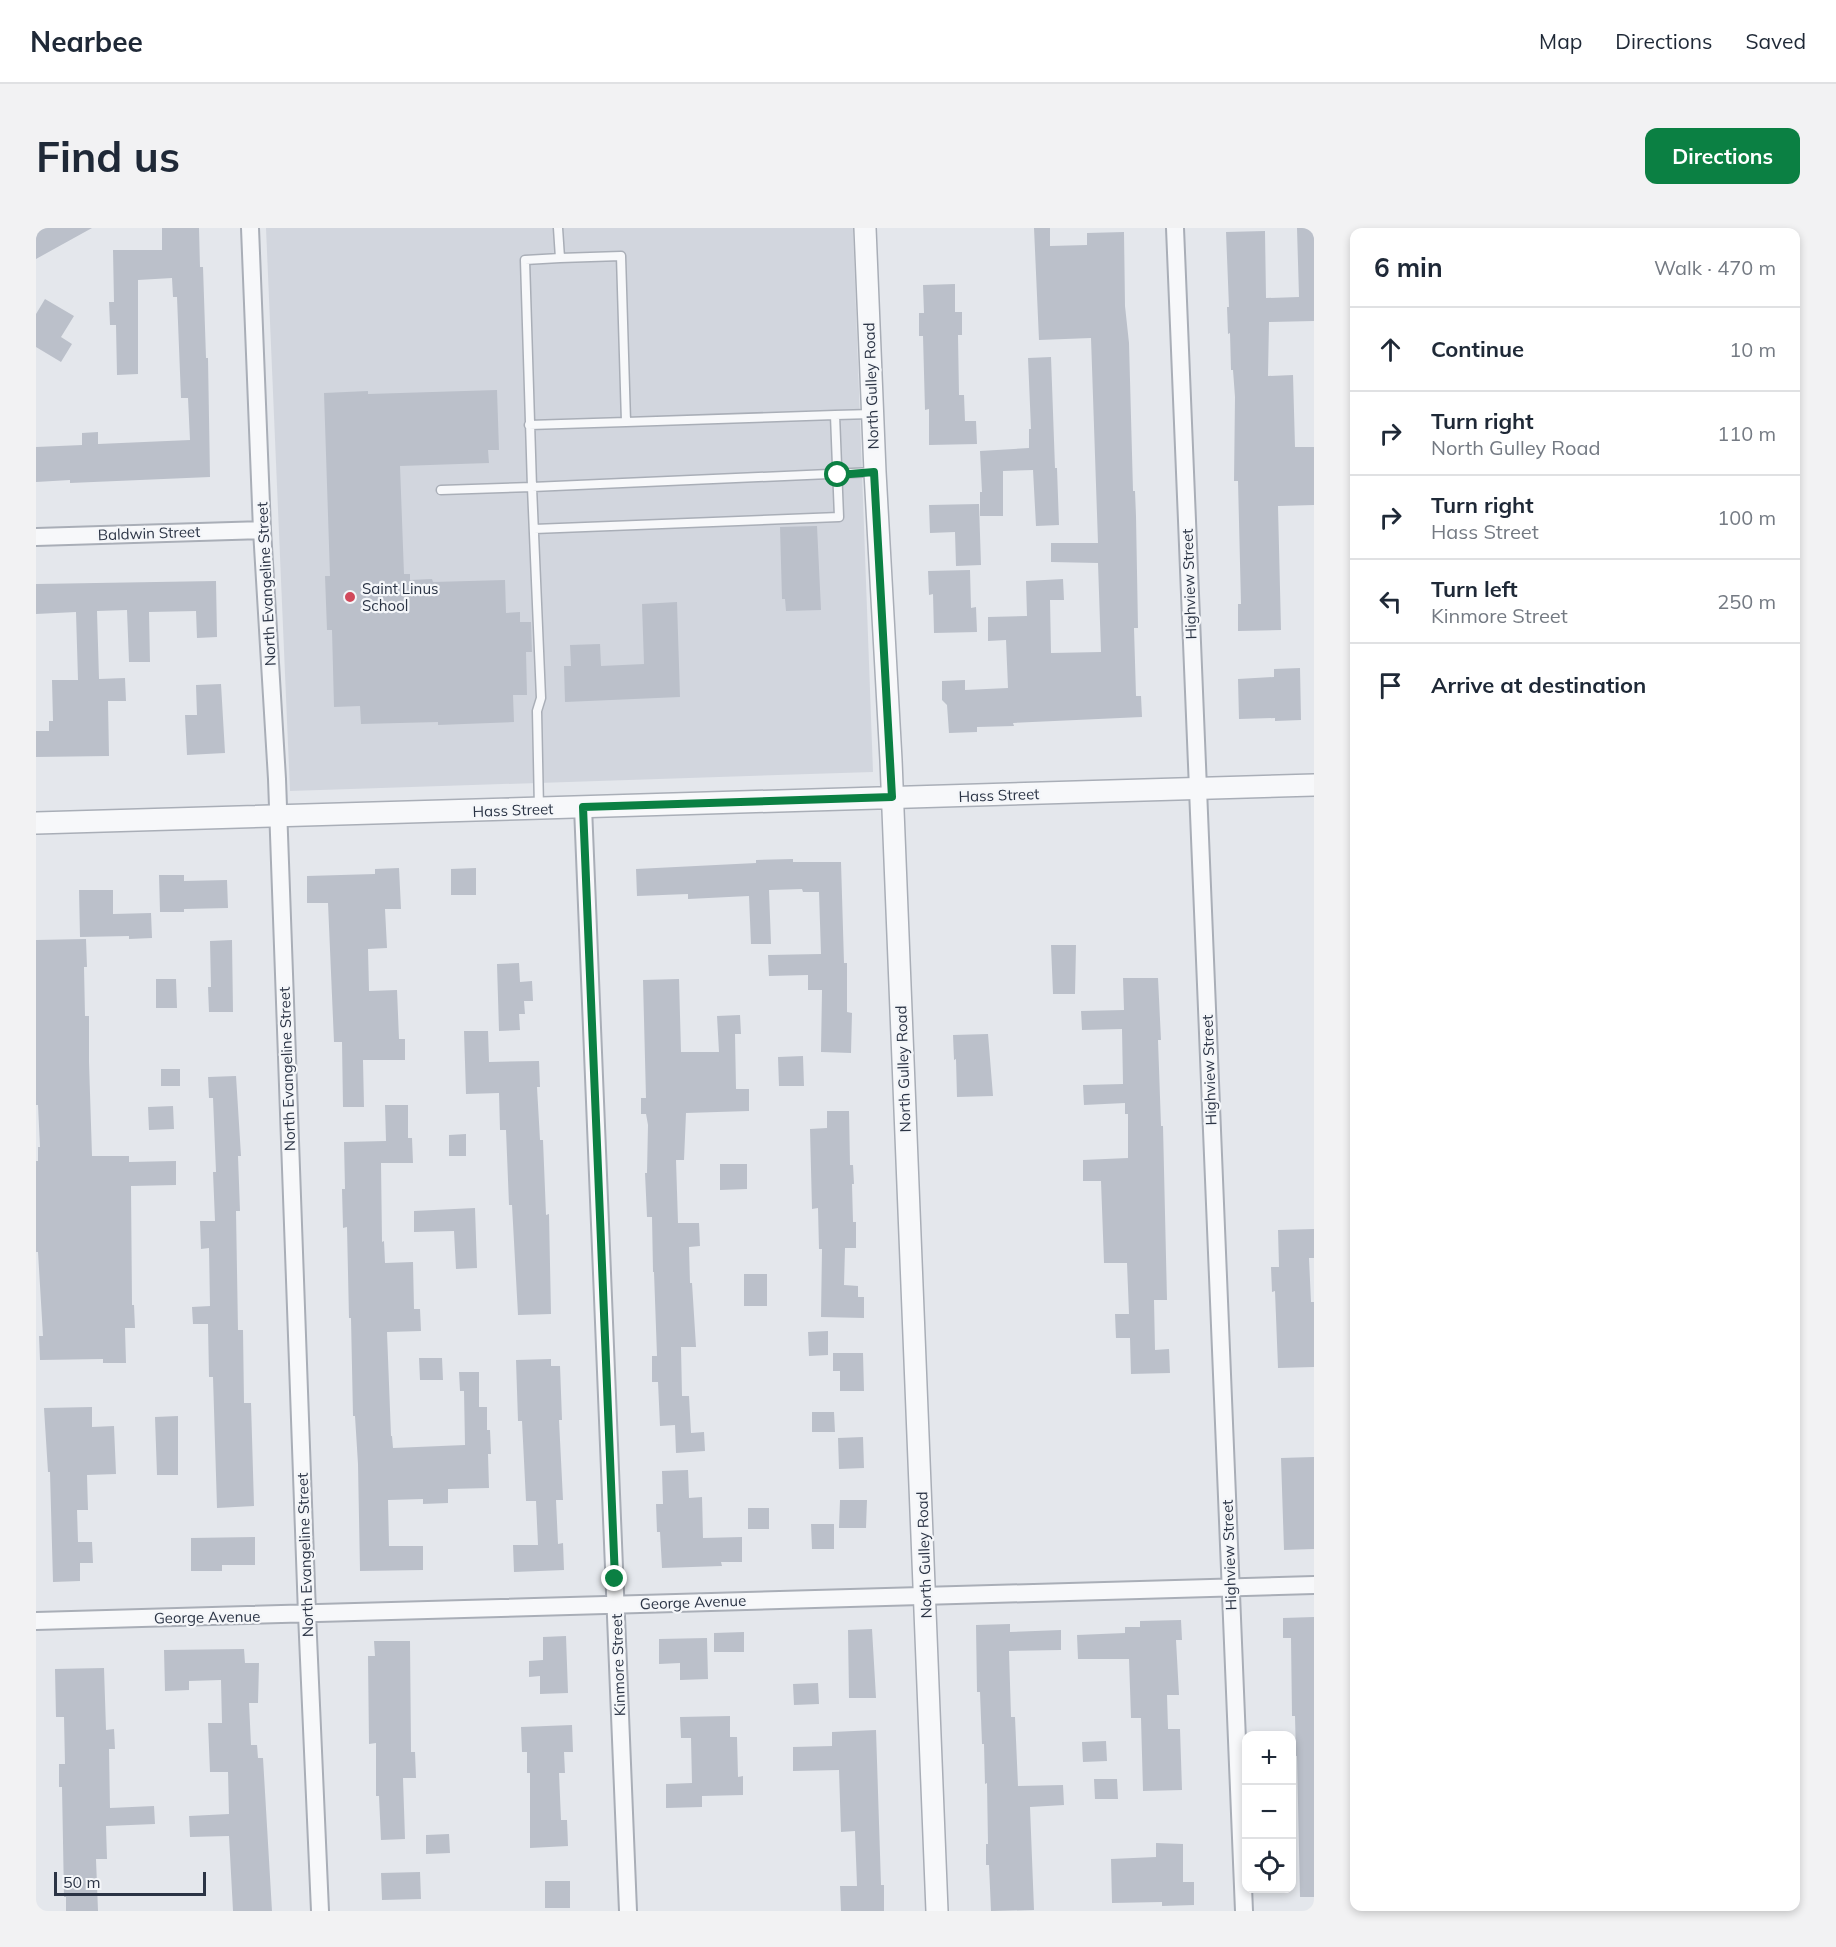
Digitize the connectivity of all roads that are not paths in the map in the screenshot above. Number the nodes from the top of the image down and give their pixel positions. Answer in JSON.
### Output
{"nodes":[{"id":1,"x":250,"y":228,"type":"edge"},
{"id":2,"x":558,"y":228,"type":"edge"},
{"id":3,"x":865,"y":228,"type":"edge"},
{"id":4,"x":1175,"y":228,"type":"edge"},
{"id":5,"x":560,"y":258,"type":"junction"},
{"id":6,"x":872,"y":414,"type":"junction"},
{"id":7,"x":835,"y":415,"type":"junction"},
{"id":8,"x":626,"y":422,"type":"junction"},
{"id":9,"x":529,"y":425,"type":"junction"},
{"id":10,"x":874,"y":472,"type":"junction"},
{"id":11,"x":838,"y":475,"type":"junction"},
{"id":12,"x":532,"y":487,"type":"junction"},
{"id":13,"x":441,"y":490,"type":"dead end"},
{"id":14,"x":534,"y":529,"type":"junction"},
{"id":15,"x":262,"y":530,"type":"junction"},
{"id":16,"x":36,"y":537,"type":"edge"},
{"id":17,"x":1314,"y":785,"type":"edge"},
{"id":18,"x":1198,"y":788,"type":"junction"},
{"id":19,"x":892,"y":797,"type":"junction"},
{"id":20,"x":583,"y":807,"type":"junction"},
{"id":21,"x":539,"y":809,"type":"junction"},
{"id":22,"x":279,"y":816,"type":"junction"},
{"id":23,"x":36,"y":823,"type":"edge"},
{"id":24,"x":1314,"y":1585,"type":"edge"},
{"id":25,"x":1231,"y":1587,"type":"junction"},
{"id":26,"x":926,"y":1595,"type":"junction"},
{"id":27,"x":616,"y":1604,"type":"junction"},
{"id":28,"x":306,"y":1614,"type":"junction"},
{"id":29,"x":36,"y":1621,"type":"edge"},
{"id":30,"x":320,"y":1911,"type":"edge"},
{"id":31,"x":628,"y":1911,"type":"edge"},
{"id":32,"x":937,"y":1911,"type":"edge"},
{"id":33,"x":1244,"y":1911,"type":"edge"}],
"edges":[{"from":1,"to":15,"type":"street","name":"North Evangeline Street"},
{"from":2,"to":5,"type":"lane"},
{"from":3,"to":6,"type":"street","name":"North Gulley Road"},
{"from":4,"to":18,"type":"street","name":"Highview Street"},
{"from":5,"to":8,"type":"lane"},
{"from":5,"to":9,"type":"lane"},
{"from":6,"to":7,"type":"lane"},
{"from":6,"to":10,"type":"street","name":"North Gulley Road"},
{"from":7,"to":8,"type":"lane"},
{"from":7,"to":11,"type":"lane"},
{"from":8,"to":9,"type":"lane"},
{"from":9,"to":12,"type":"lane"},
{"from":10,"to":11,"type":"lane"},
{"from":10,"to":19,"type":"street","name":"North Gulley Road"},
{"from":11,"to":12,"type":"lane"},
{"from":11,"to":14,"type":"lane"},
{"from":12,"to":13,"type":"lane"},
{"from":12,"to":14,"type":"lane"},
{"from":14,"to":21,"type":"lane"},
{"from":15,"to":16,"type":"street","name":"Baldwin Street"},
{"from":15,"to":22,"type":"street","name":"North Evangeline Street"},
{"from":17,"to":18,"type":"street","name":"Hass Street"},
{"from":18,"to":19,"type":"street","name":"Hass Street"},
{"from":18,"to":25,"type":"street","name":"Highview Street"},
{"from":19,"to":20,"type":"street","name":"Hass Street"},
{"from":19,"to":26,"type":"street","name":"North Gulley Road"},
{"from":20,"to":21,"type":"street","name":"Hass Street"},
{"from":20,"to":27,"type":"street","name":"Kinmore Street"},
{"from":21,"to":22,"type":"street","name":"Hass Street"},
{"from":22,"to":23,"type":"street","name":"Hass Street"},
{"from":22,"to":28,"type":"street","name":"North Evangeline Street"},
{"from":24,"to":25,"type":"street","name":"George Avenue"},
{"from":25,"to":26,"type":"street","name":"George Avenue"},
{"from":25,"to":33,"type":"street","name":"Highview Street"},
{"from":26,"to":27,"type":"street","name":"George Avenue"},
{"from":26,"to":32,"type":"street","name":"North Gulley Road"},
{"from":27,"to":28,"type":"street","name":"George Avenue"},
{"from":27,"to":31,"type":"street","name":"Kinmore Street"},
{"from":28,"to":29,"type":"street","name":"George Avenue"},
{"from":28,"to":30,"type":"street","name":"North Evangeline Street"}]}
